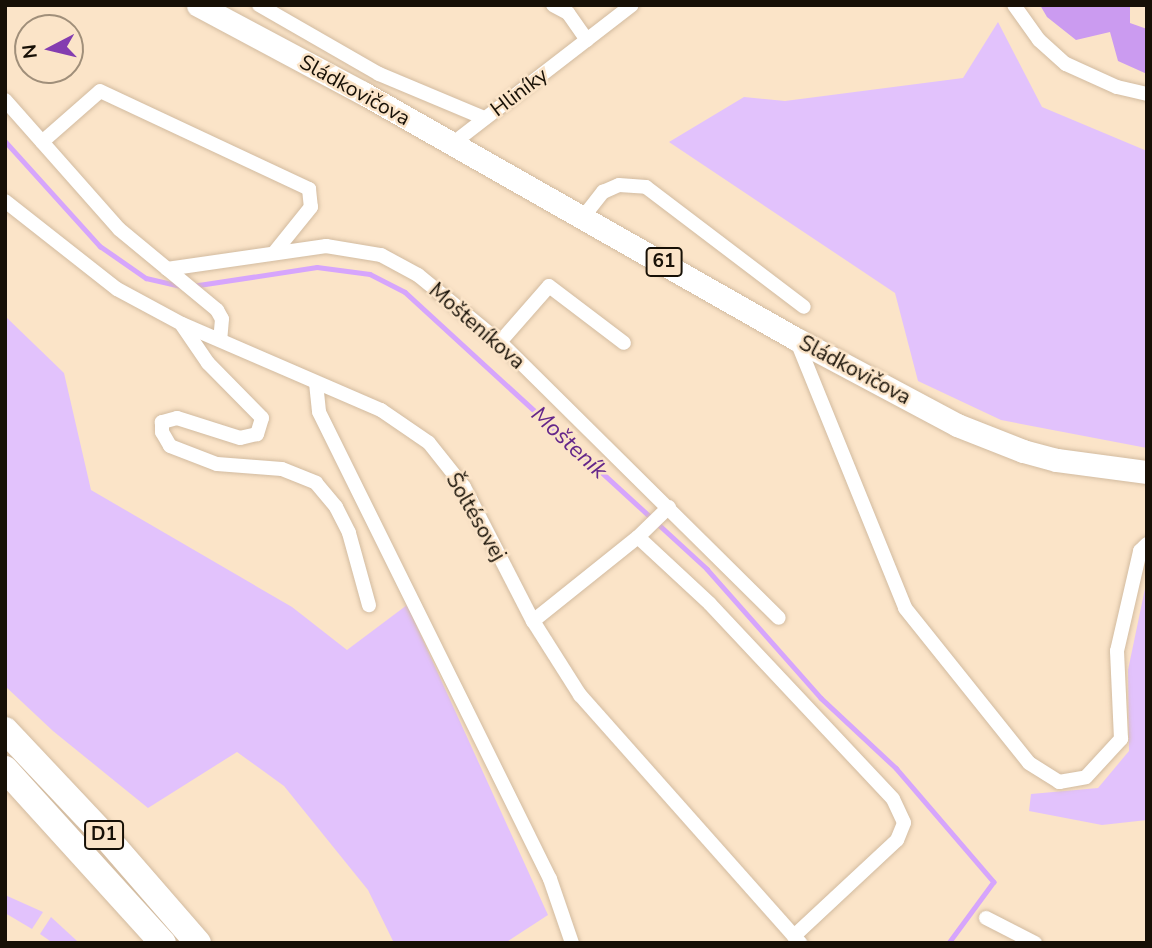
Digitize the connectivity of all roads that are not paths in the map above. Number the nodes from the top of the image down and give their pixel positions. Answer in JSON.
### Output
{"nodes":[{"id":1,"x":198,"y":5,"type":"edge"},
{"id":2,"x":259,"y":5,"type":"edge"},
{"id":3,"x":553,"y":5,"type":"edge"},
{"id":4,"x":632,"y":5,"type":"edge"},
{"id":5,"x":1014,"y":5,"type":"edge"},
{"id":6,"x":587,"y":40,"type":"junction"},
{"id":7,"x":1147,"y":94,"type":"edge"},
{"id":8,"x":5,"y":100,"type":"edge"},
{"id":9,"x":484,"y":118,"type":"junction"},
{"id":10,"x":42,"y":142,"type":"junction"},
{"id":11,"x":452,"y":144,"type":"junction"},
{"id":12,"x":5,"y":201,"type":"edge"},
{"id":13,"x":584,"y":216,"type":"junction"},
{"id":14,"x":274,"y":253,"type":"junction"},
{"id":15,"x":166,"y":269,"type":"junction"},
{"id":16,"x":804,"y":307,"type":"dead end"},
{"id":17,"x":182,"y":324,"type":"junction"},
{"id":18,"x":796,"y":339,"type":"junction"},
{"id":19,"x":220,"y":340,"type":"junction"},
{"id":20,"x":500,"y":342,"type":"junction"},
{"id":21,"x":624,"y":343,"type":"dead end"},
{"id":22,"x":316,"y":383,"type":"junction"},
{"id":23,"x":1147,"y":472,"type":"edge"},
{"id":24,"x":659,"y":516,"type":"junction"},
{"id":25,"x":638,"y":537,"type":"junction"},
{"id":26,"x":1147,"y":544,"type":"edge"},
{"id":27,"x":369,"y":605,"type":"dead end"},
{"id":28,"x":779,"y":618,"type":"dead end"},
{"id":29,"x":533,"y":621,"type":"junction"},
{"id":30,"x":5,"y":730,"type":"edge"},
{"id":31,"x":5,"y":769,"type":"edge"},
{"id":32,"x":986,"y":918,"type":"dead end"},
{"id":33,"x":797,"y":940,"type":"edge"},
{"id":34,"x":163,"y":943,"type":"edge"},
{"id":35,"x":198,"y":943,"type":"edge"},
{"id":36,"x":572,"y":943,"type":"edge"},
{"id":37,"x":1035,"y":943,"type":"edge"}],
"edges":[{"from":1,"to":11,"type":"main road","name":"Sládkovičova","number":"61"},
{"from":2,"to":9,"type":"street","name":"Sládkovičova"},
{"from":3,"to":6,"type":"street"},
{"from":4,"to":6,"type":"street","name":"Hliníky"},
{"from":5,"to":7,"type":"street"},
{"from":6,"to":9,"type":"street","name":"Hliníky"},
{"from":8,"to":10,"type":"street"},
{"from":9,"to":11,"type":"street","name":"Hliníky"},
{"from":10,"to":14,"type":"street"},
{"from":10,"to":15,"type":"street"},
{"from":11,"to":13,"type":"main road","name":"Sládkovičova","number":"61"},
{"from":12,"to":17,"type":"street","name":"Šoltésovej"},
{"from":13,"to":16,"type":"street","name":"Sládkovičova"},
{"from":13,"to":18,"type":"main road","name":"Sládkovičova","number":"61"},
{"from":14,"to":15,"type":"street","name":"Mošteníkova"},
{"from":14,"to":20,"type":"street","name":"Mošteníkova"},
{"from":15,"to":19,"type":"street"},
{"from":17,"to":19,"type":"street","name":"Šoltésovej"},
{"from":17,"to":27,"type":"street"},
{"from":18,"to":23,"type":"main road","name":"Sládkovičova","number":"61"},
{"from":18,"to":26,"type":"street"},
{"from":19,"to":22,"type":"street","name":"Šoltésovej"},
{"from":20,"to":21,"type":"street"},
{"from":20,"to":24,"type":"street","name":"Mošteníkova"},
{"from":22,"to":29,"type":"street","name":"Šoltésovej"},
{"from":22,"to":36,"type":"street"},
{"from":24,"to":25,"type":"street"},
{"from":24,"to":28,"type":"street","name":"Mošteníkova"},
{"from":25,"to":29,"type":"street"},
{"from":25,"to":33,"type":"street"},
{"from":29,"to":33,"type":"street","name":"Šoltésovej"},
{"from":30,"to":35,"type":"highway","number":"D1"},
{"from":31,"to":34,"type":"highway","number":"D1"},
{"from":32,"to":37,"type":"street"}]}
